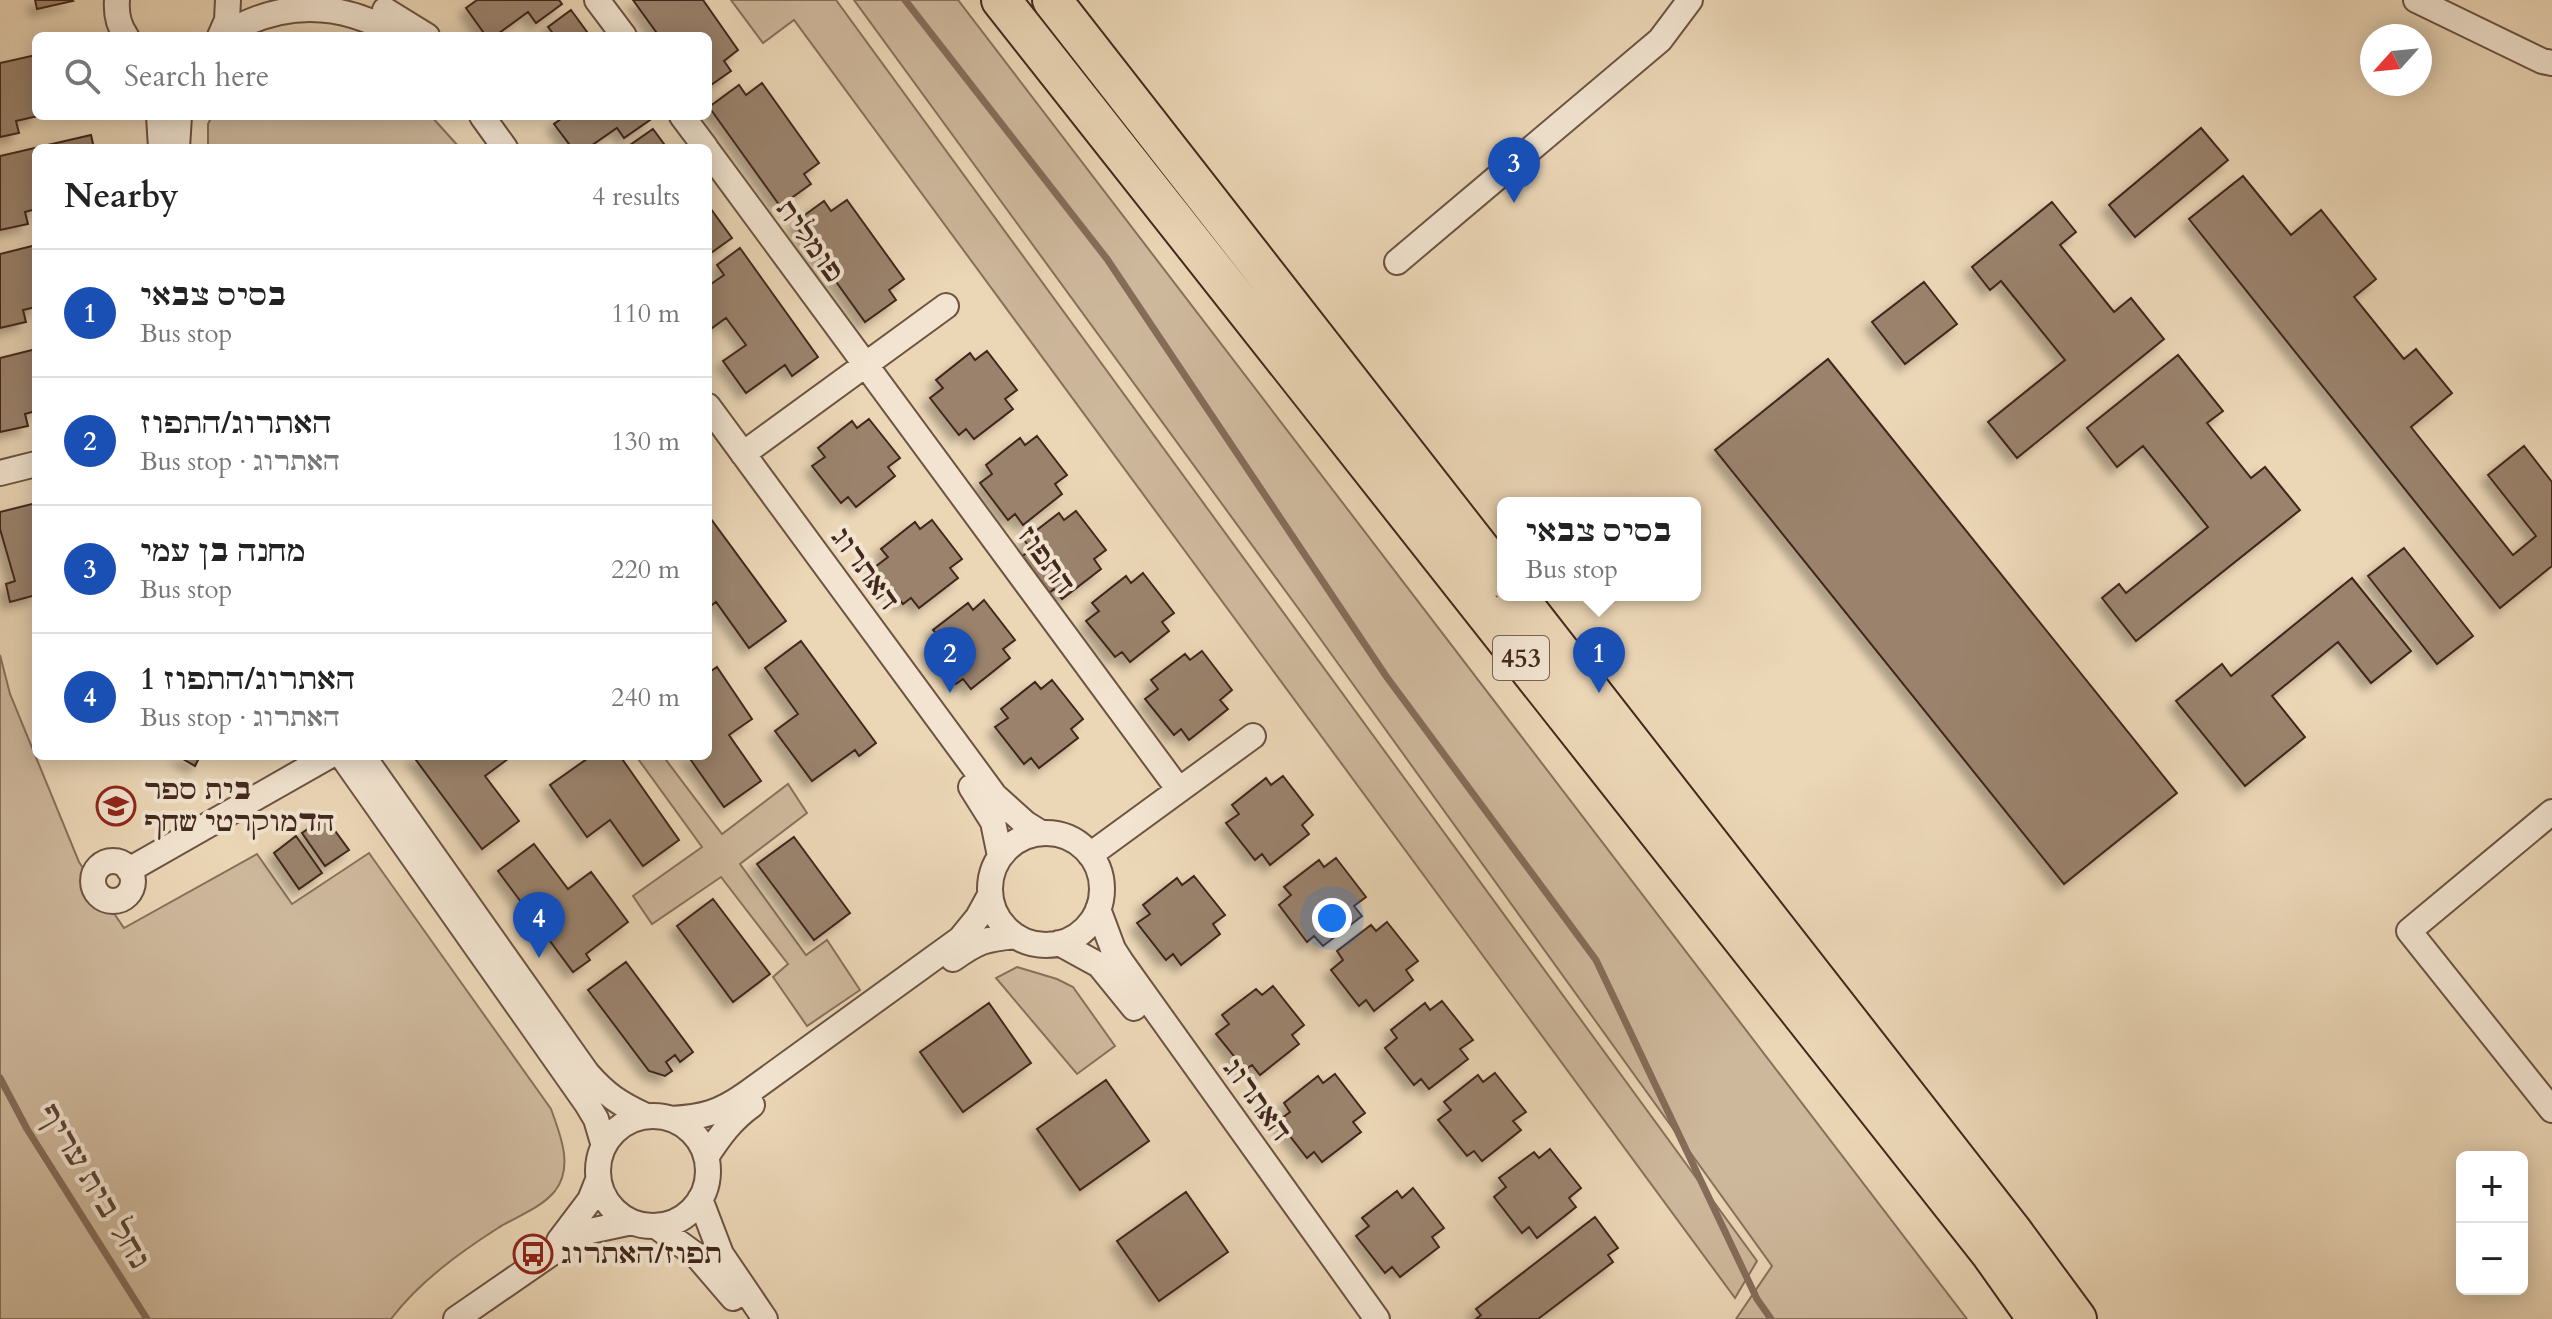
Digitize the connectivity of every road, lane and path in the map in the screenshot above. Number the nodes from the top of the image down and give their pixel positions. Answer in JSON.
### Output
{"nodes":[{"id":1,"x":117,"y":0,"type":"edge"},
{"id":2,"x":228,"y":0,"type":"edge"},
{"id":3,"x":361,"y":0,"type":"edge"},
{"id":4,"x":597,"y":0,"type":"edge"},
{"id":5,"x":1001,"y":0,"type":"edge"},
{"id":6,"x":1052,"y":0,"type":"edge"},
{"id":7,"x":1690,"y":0,"type":"edge"},
{"id":8,"x":2416,"y":0,"type":"edge"},
{"id":9,"x":124,"y":32,"type":"edge"},
{"id":10,"x":222,"y":32,"type":"edge"},
{"id":11,"x":228,"y":32,"type":"edge"},
{"id":12,"x":391,"y":32,"type":"edge"},
{"id":13,"x":421,"y":32,"type":"edge"},
{"id":14,"x":621,"y":32,"type":"edge"},
{"id":15,"x":2552,"y":63,"type":"edge"},
{"id":16,"x":159,"y":120,"type":"edge"},
{"id":17,"x":179,"y":120,"type":"edge"},
{"id":18,"x":485,"y":120,"type":"edge"},
{"id":19,"x":505,"y":120,"type":"edge"},
{"id":20,"x":685,"y":120,"type":"edge"},
{"id":21,"x":161,"y":144,"type":"edge"},
{"id":22,"x":177,"y":144,"type":"edge"},
{"id":23,"x":502,"y":144,"type":"edge"},
{"id":24,"x":522,"y":144,"type":"edge"},
{"id":25,"x":703,"y":144,"type":"edge"},
{"id":26,"x":712,"y":157,"type":"edge"},
{"id":27,"x":1397,"y":262,"type":"dead end"},
{"id":28,"x":946,"y":306,"type":"dead end"},
{"id":29,"x":864,"y":365,"type":"junction"},
{"id":30,"x":712,"y":411,"type":"edge"},
{"id":31,"x":712,"y":432,"type":"edge"},
{"id":32,"x":743,"y":454,"type":"junction"},
{"id":33,"x":32,"y":465,"type":"edge"},
{"id":34,"x":0,"y":473,"type":"edge"},
{"id":35,"x":1497,"y":570,"type":"edge"},
{"id":36,"x":1521,"y":601,"type":"edge"},
{"id":37,"x":1253,"y":736,"type":"dead end"},
{"id":38,"x":322,"y":760,"type":"edge"},
{"id":39,"x":345,"y":760,"type":"edge"},
{"id":40,"x":366,"y":760,"type":"edge"},
{"id":41,"x":1179,"y":790,"type":"junction"},
{"id":42,"x":2552,"y":812,"type":"edge"},
{"id":43,"x":1041,"y":833,"type":"junction"},
{"id":44,"x":1090,"y":855,"type":"junction"},
{"id":45,"x":1000,"y":856,"type":"junction"},
{"id":46,"x":129,"y":870,"type":"dead end"},
{"id":47,"x":990,"y":895,"type":"junction"},
{"id":48,"x":1098,"y":909,"type":"junction"},
{"id":49,"x":1016,"y":936,"type":"junction"},
{"id":50,"x":1059,"y":943,"type":"junction"},
{"id":51,"x":2552,"y":1110,"type":"edge"},
{"id":52,"x":658,"y":1117,"type":"junction"},
{"id":53,"x":604,"y":1146,"type":"junction"},
{"id":54,"x":706,"y":1157,"type":"junction"},
{"id":55,"x":598,"y":1180,"type":"junction"},
{"id":56,"x":700,"y":1199,"type":"junction"},
{"id":57,"x":644,"y":1224,"type":"junction"},
{"id":58,"x":549,"y":1252,"type":"junction"},
{"id":59,"x":456,"y":1319,"type":"edge"},
{"id":60,"x":749,"y":1319,"type":"edge"},
{"id":61,"x":765,"y":1319,"type":"edge"},
{"id":62,"x":1359,"y":1319,"type":"edge"},
{"id":63,"x":1377,"y":1319,"type":"edge"},
{"id":64,"x":2037,"y":1319,"type":"edge"},
{"id":65,"x":2077,"y":1319,"type":"edge"}],
"edges":[{"from":1,"to":9,"type":"street"},
{"from":2,"to":10,"type":"street"},
{"from":3,"to":13,"type":"street"},
{"from":4,"to":14,"type":"street"},
{"from":5,"to":64,"type":"main road","number":"453"},
{"from":6,"to":35,"type":"main road"},
{"from":7,"to":27,"type":"street"},
{"from":8,"to":15,"type":"street"},
{"from":11,"to":12,"type":"street"},
{"from":16,"to":21,"type":"street"},
{"from":17,"to":22,"type":"street"},
{"from":18,"to":23,"type":"street"},
{"from":19,"to":24,"type":"street"},
{"from":20,"to":25,"type":"street","name":"פומלית"},
{"from":26,"to":29,"type":"street","name":"פומלית"},
{"from":28,"to":29,"type":"street"},
{"from":29,"to":32,"type":"street"},
{"from":29,"to":41,"type":"street","name":"התפוז"},
{"from":30,"to":32,"type":"street","name":"האתרוג"},
{"from":31,"to":45,"type":"street","name":"האתרוג"},
{"from":32,"to":43,"type":"street","name":"האתרוג"},
{"from":33,"to":34,"type":"street"},
{"from":36,"to":65,"type":"main road","number":"453"},
{"from":37,"to":41,"type":"street"},
{"from":38,"to":46,"type":"street"},
{"from":39,"to":53,"type":"street"},
{"from":40,"to":52,"type":"street"},
{"from":41,"to":44,"type":"street"},
{"from":42,"to":51,"type":"street"},
{"from":43,"to":44,"type":"street"},
{"from":43,"to":45,"type":"street"},
{"from":44,"to":48,"type":"street"},
{"from":45,"to":47,"type":"street"},
{"from":47,"to":49,"type":"street"},
{"from":47,"to":52,"type":"street"},
{"from":48,"to":50,"type":"street"},
{"from":48,"to":63,"type":"street","name":"האתרוג"},
{"from":49,"to":50,"type":"street"},
{"from":49,"to":54,"type":"street"},
{"from":50,"to":62,"type":"street","name":"האתרוג"},
{"from":52,"to":53,"type":"street"},
{"from":52,"to":54,"type":"street"},
{"from":53,"to":55,"type":"street"},
{"from":54,"to":56,"type":"street"},
{"from":55,"to":57,"type":"street"},
{"from":55,"to":58,"type":"street"},
{"from":56,"to":57,"type":"street"},
{"from":56,"to":61,"type":"street"},
{"from":57,"to":58,"type":"street"},
{"from":57,"to":60,"type":"street"},
{"from":58,"to":59,"type":"street"}]}
